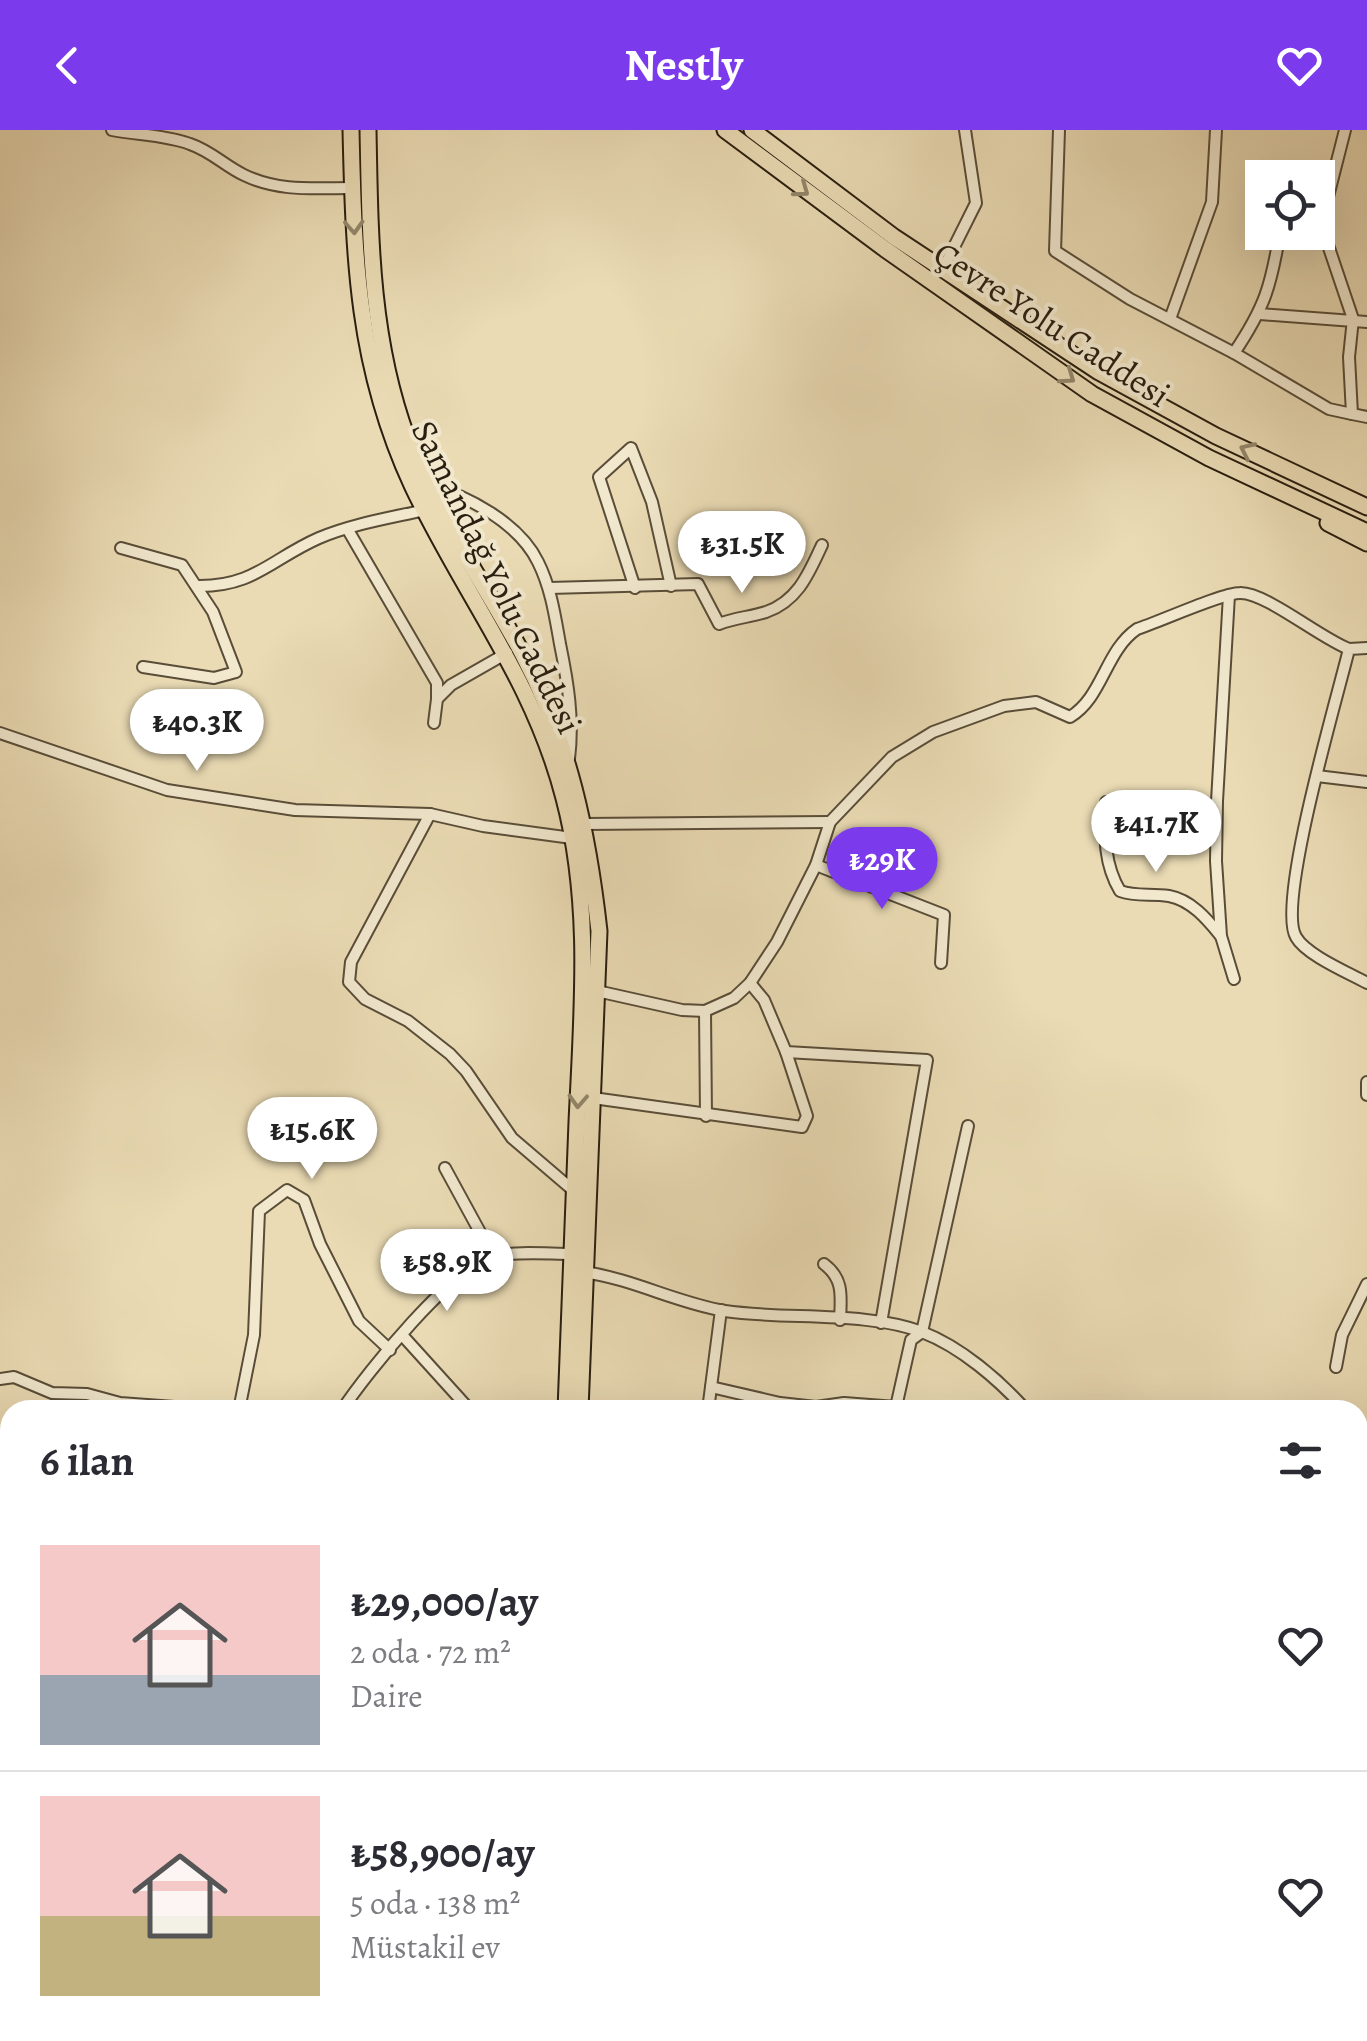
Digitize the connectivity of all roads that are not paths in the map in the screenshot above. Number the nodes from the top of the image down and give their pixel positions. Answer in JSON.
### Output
{"nodes":[{"id":1,"x":112,"y":130,"type":"edge"},
{"id":2,"x":351,"y":130,"type":"edge"},
{"id":3,"x":368,"y":130,"type":"edge"},
{"id":4,"x":725,"y":130,"type":"edge"},
{"id":5,"x":752,"y":130,"type":"edge"},
{"id":6,"x":965,"y":130,"type":"edge"},
{"id":7,"x":1059,"y":130,"type":"edge"},
{"id":8,"x":1216,"y":130,"type":"edge"},
{"id":9,"x":1345,"y":130,"type":"edge"},
{"id":10,"x":1335,"y":168,"type":"edge"},
{"id":11,"x":352,"y":188,"type":"junction"},
{"id":12,"x":1278,"y":250,"type":"edge"},
{"id":13,"x":1330,"y":250,"type":"edge"},
{"id":14,"x":943,"y":269,"type":"junction"},
{"id":15,"x":1260,"y":314,"type":"junction"},
{"id":16,"x":1170,"y":319,"type":"junction"},
{"id":17,"x":1354,"y":320,"type":"junction"},
{"id":18,"x":1367,"y":322,"type":"edge"},
{"id":19,"x":1234,"y":352,"type":"junction"},
{"id":20,"x":1352,"y":414,"type":"junction"},
{"id":21,"x":1367,"y":417,"type":"edge"},
{"id":22,"x":1247,"y":475,"type":"junction"},
{"id":23,"x":1299,"y":475,"type":"junction"},
{"id":24,"x":426,"y":485,"type":"junction"},
{"id":25,"x":1367,"y":496,"type":"edge"},
{"id":26,"x":1367,"y":507,"type":"edge"},
{"id":27,"x":425,"y":510,"type":"junction"},
{"id":28,"x":348,"y":530,"type":"junction"},
{"id":29,"x":1367,"y":532,"type":"edge"},
{"id":30,"x":1367,"y":543,"type":"edge"},
{"id":31,"x":822,"y":545,"type":"dead end"},
{"id":32,"x":121,"y":548,"type":"dead end"},
{"id":33,"x":197,"y":586,"type":"junction"},
{"id":34,"x":671,"y":586,"type":"junction"},
{"id":35,"x":549,"y":588,"type":"junction"},
{"id":36,"x":635,"y":588,"type":"junction"},
{"id":37,"x":1229,"y":595,"type":"junction"},
{"id":38,"x":1367,"y":648,"type":"edge"},
{"id":39,"x":1350,"y":649,"type":"junction"},
{"id":40,"x":507,"y":654,"type":"junction"},
{"id":41,"x":143,"y":667,"type":"dead end"},
{"id":42,"x":437,"y":699,"type":"junction"},
{"id":43,"x":434,"y":723,"type":"dead end"},
{"id":44,"x":0,"y":733,"type":"edge"},
{"id":45,"x":569,"y":760,"type":"junction"},
{"id":46,"x":1317,"y":776,"type":"junction"},
{"id":47,"x":1367,"y":782,"type":"edge"},
{"id":48,"x":1106,"y":802,"type":"dead end"},
{"id":49,"x":430,"y":814,"type":"junction"},
{"id":50,"x":830,"y":822,"type":"junction"},
{"id":51,"x":584,"y":824,"type":"junction"},
{"id":52,"x":572,"y":838,"type":"junction"},
{"id":53,"x":816,"y":865,"type":"junction"},
{"id":54,"x":1221,"y":936,"type":"junction"},
{"id":55,"x":941,"y":963,"type":"dead end"},
{"id":56,"x":1234,"y":979,"type":"dead end"},
{"id":57,"x":1367,"y":983,"type":"edge"},
{"id":58,"x":750,"y":984,"type":"junction"},
{"id":59,"x":597,"y":990,"type":"junction"},
{"id":60,"x":704,"y":1010,"type":"junction"},
{"id":61,"x":786,"y":1052,"type":"junction"},
{"id":62,"x":1367,"y":1082,"type":"edge"},
{"id":63,"x":1367,"y":1094,"type":"edge"},
{"id":64,"x":593,"y":1098,"type":"junction"},
{"id":65,"x":706,"y":1116,"type":"junction"},
{"id":66,"x":968,"y":1126,"type":"dead end"},
{"id":67,"x":445,"y":1168,"type":"dead end"},
{"id":68,"x":574,"y":1190,"type":"junction"},
{"id":69,"x":572,"y":1254,"type":"junction"},
{"id":70,"x":494,"y":1256,"type":"junction"},
{"id":71,"x":824,"y":1264,"type":"dead end"},
{"id":72,"x":584,"y":1272,"type":"junction"},
{"id":73,"x":1367,"y":1284,"type":"edge"},
{"id":74,"x":721,"y":1310,"type":"junction"},
{"id":75,"x":840,"y":1320,"type":"junction"},
{"id":76,"x":882,"y":1324,"type":"junction"},
{"id":77,"x":922,"y":1332,"type":"junction"},
{"id":78,"x":402,"y":1336,"type":"junction"},
{"id":79,"x":390,"y":1350,"type":"junction"},
{"id":80,"x":1336,"y":1368,"type":"dead end"},
{"id":81,"x":0,"y":1379,"type":"edge"},
{"id":82,"x":711,"y":1387,"type":"junction"},
{"id":83,"x":109,"y":1400,"type":"edge"},
{"id":84,"x":241,"y":1400,"type":"edge"},
{"id":85,"x":350,"y":1400,"type":"edge"},
{"id":86,"x":461,"y":1400,"type":"edge"},
{"id":87,"x":566,"y":1400,"type":"edge"},
{"id":88,"x":580,"y":1400,"type":"edge"},
{"id":89,"x":709,"y":1400,"type":"edge"},
{"id":90,"x":758,"y":1400,"type":"edge"},
{"id":91,"x":898,"y":1400,"type":"edge"},
{"id":92,"x":1017,"y":1400,"type":"edge"}],
"edges":[{"from":1,"to":11,"type":"street"},
{"from":2,"to":11,"type":"highway","name":"Samandağ Yolu Caddesi"},
{"from":3,"to":24,"type":"highway","name":"Samandağ Yolu Caddesi"},
{"from":4,"to":22,"type":"highway","name":"Çevre Yolu Caddesi","one_way":true},
{"from":5,"to":14,"type":"highway","name":"Çevre Yolu Caddesi"},
{"from":6,"to":14,"type":"street"},
{"from":7,"to":16,"type":"street"},
{"from":8,"to":16,"type":"street"},
{"from":9,"to":10,"type":"street"},
{"from":11,"to":27,"type":"highway","name":"Samandağ Yolu Caddesi","one_way":true},
{"from":12,"to":15,"type":"street"},
{"from":13,"to":17,"type":"street"},
{"from":23,"to":14,"type":"highway","name":"Çevre Yolu Caddesi","one_way":true},
{"from":15,"to":17,"type":"street"},
{"from":15,"to":19,"type":"street"},
{"from":16,"to":19,"type":"street"},
{"from":17,"to":18,"type":"street"},
{"from":17,"to":20,"type":"street"},
{"from":19,"to":20,"type":"street"},
{"from":20,"to":21,"type":"street"},
{"from":22,"to":29,"type":"highway","name":"Çevre Yolu Caddesi"},
{"from":22,"to":30,"type":"highway"},
{"from":23,"to":25,"type":"highway"},
{"from":23,"to":26,"type":"highway","name":"Çevre Yolu Caddesi"},
{"from":24,"to":35,"type":"street"},
{"from":24,"to":45,"type":"highway","name":"Samandağ Yolu Caddesi"},
{"from":27,"to":28,"type":"street"},
{"from":27,"to":40,"type":"highway","name":"Samandağ Yolu Caddesi"},
{"from":28,"to":33,"type":"street"},
{"from":28,"to":42,"type":"street"},
{"from":31,"to":34,"type":"street"},
{"from":32,"to":33,"type":"street"},
{"from":33,"to":41,"type":"street"},
{"from":34,"to":36,"type":"street"},
{"from":34,"to":36,"type":"street"},
{"from":35,"to":36,"type":"street"},
{"from":35,"to":45,"type":"street"},
{"from":37,"to":39,"type":"street"},
{"from":37,"to":50,"type":"street"},
{"from":37,"to":54,"type":"street"},
{"from":38,"to":39,"type":"street"},
{"from":39,"to":46,"type":"street"},
{"from":40,"to":42,"type":"street"},
{"from":40,"to":52,"type":"highway","name":"Samandağ Yolu Caddesi"},
{"from":42,"to":43,"type":"street"},
{"from":44,"to":49,"type":"street"},
{"from":45,"to":51,"type":"highway","name":"Samandağ Yolu Caddesi"},
{"from":46,"to":47,"type":"street"},
{"from":46,"to":57,"type":"street"},
{"from":48,"to":54,"type":"street"},
{"from":49,"to":52,"type":"street"},
{"from":49,"to":68,"type":"street"},
{"from":50,"to":51,"type":"street"},
{"from":50,"to":53,"type":"street"},
{"from":51,"to":59,"type":"highway","name":"Samandağ Yolu Caddesi"},
{"from":52,"to":68,"type":"highway","name":"Samandağ Yolu Caddesi","one_way":true},
{"from":53,"to":55,"type":"street"},
{"from":53,"to":58,"type":"street"},
{"from":54,"to":56,"type":"street"},
{"from":58,"to":60,"type":"street"},
{"from":58,"to":61,"type":"street"},
{"from":59,"to":60,"type":"street"},
{"from":59,"to":64,"type":"highway","name":"Samandağ Yolu Caddesi"},
{"from":60,"to":65,"type":"street"},
{"from":61,"to":65,"type":"street"},
{"from":61,"to":76,"type":"street"},
{"from":62,"to":63,"type":"street"},
{"from":64,"to":65,"type":"street"},
{"from":64,"to":72,"type":"highway","name":"Samandağ Yolu Caddesi"},
{"from":66,"to":77,"type":"street"},
{"from":67,"to":70,"type":"street"},
{"from":68,"to":69,"type":"highway","name":"Samandağ Yolu Caddesi"},
{"from":69,"to":70,"type":"street"},
{"from":69,"to":87,"type":"highway","name":"Samandağ Yolu Caddesi"},
{"from":70,"to":78,"type":"street"},
{"from":71,"to":75,"type":"street"},
{"from":72,"to":74,"type":"street"},
{"from":72,"to":88,"type":"highway","name":"Samandağ Yolu Caddesi"},
{"from":73,"to":80,"type":"street"},
{"from":74,"to":75,"type":"street"},
{"from":74,"to":82,"type":"street"},
{"from":75,"to":76,"type":"street"},
{"from":76,"to":77,"type":"street"},
{"from":77,"to":91,"type":"street"},
{"from":77,"to":92,"type":"street"},
{"from":78,"to":79,"type":"street"},
{"from":78,"to":86,"type":"street"},
{"from":79,"to":84,"type":"street"},
{"from":79,"to":85,"type":"street"},
{"from":81,"to":83,"type":"street"},
{"from":82,"to":89,"type":"street"},
{"from":82,"to":90,"type":"street"}]}
